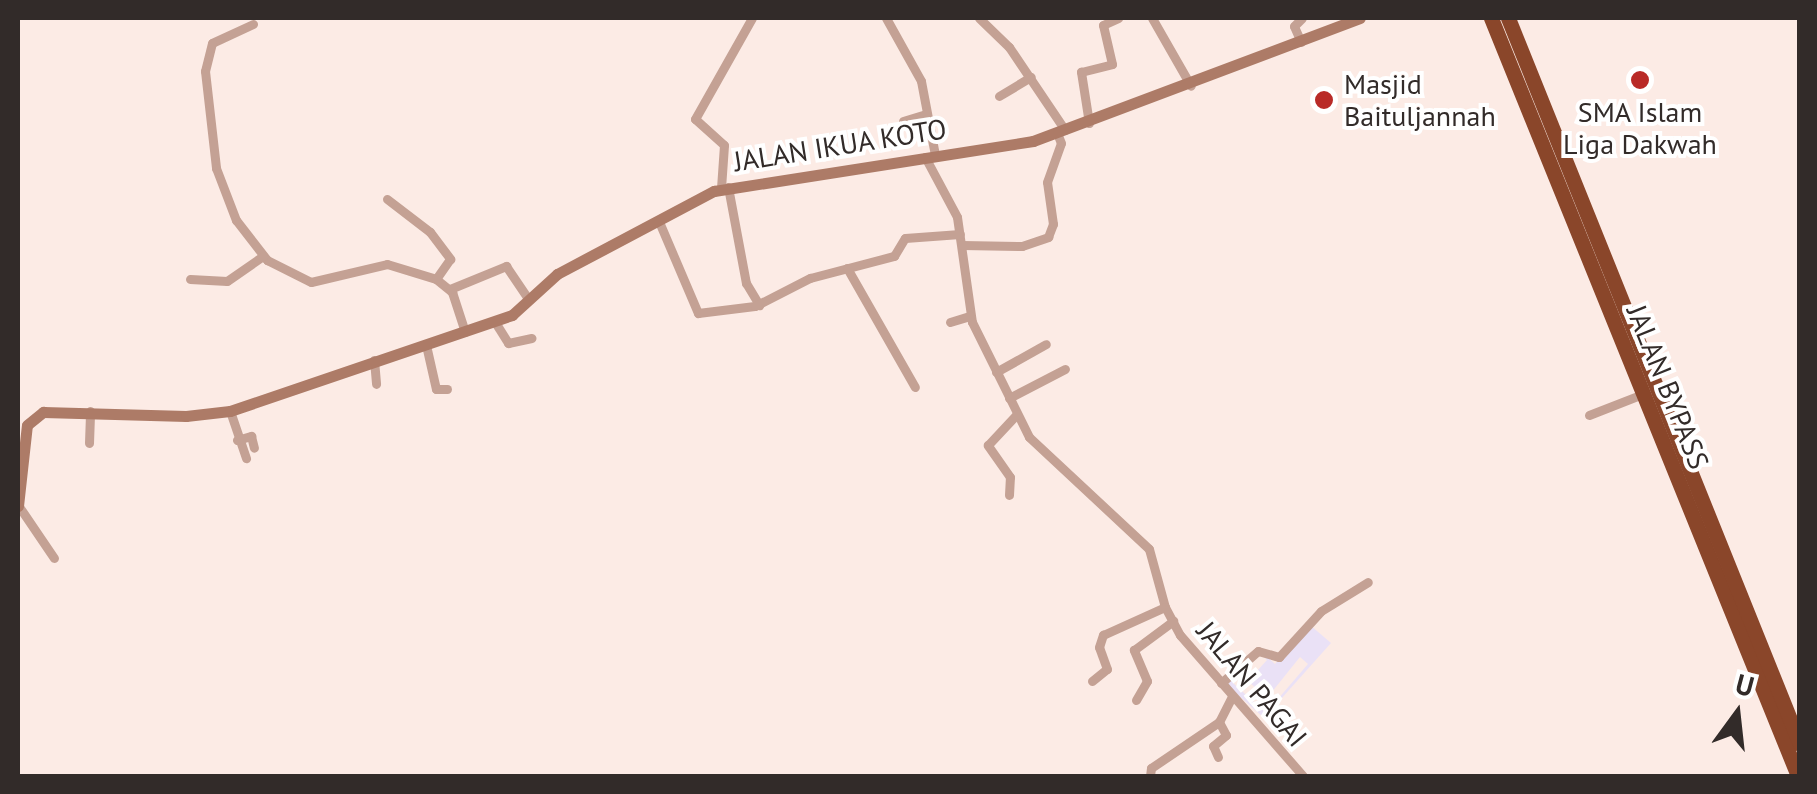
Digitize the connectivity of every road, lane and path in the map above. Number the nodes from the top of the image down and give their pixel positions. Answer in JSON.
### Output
{"nodes":[{"id":1,"x":752,"y":18,"type":"edge"},
{"id":2,"x":886,"y":18,"type":"edge"},
{"id":3,"x":979,"y":18,"type":"edge"},
{"id":4,"x":1118,"y":18,"type":"edge"},
{"id":5,"x":1152,"y":18,"type":"edge"},
{"id":6,"x":1302,"y":18,"type":"edge"},
{"id":7,"x":1360,"y":18,"type":"edge"},
{"id":8,"x":1491,"y":18,"type":"edge"},
{"id":9,"x":1508,"y":18,"type":"edge"},
{"id":10,"x":253,"y":24,"type":"dead end"},
{"id":11,"x":1301,"y":42,"type":"junction"},
{"id":12,"x":1031,"y":77,"type":"junction"},
{"id":13,"x":1190,"y":86,"type":"junction"},
{"id":14,"x":999,"y":96,"type":"dead end"},
{"id":15,"x":926,"y":114,"type":"junction"},
{"id":16,"x":903,"y":121,"type":"dead end"},
{"id":17,"x":1089,"y":122,"type":"junction"},
{"id":18,"x":1061,"y":132,"type":"junction"},
{"id":19,"x":930,"y":156,"type":"junction"},
{"id":20,"x":1557,"y":162,"type":"junction"},
{"id":21,"x":725,"y":188,"type":"junction"},
{"id":22,"x":387,"y":200,"type":"dead end"},
{"id":23,"x":660,"y":224,"type":"junction"},
{"id":24,"x":960,"y":234,"type":"junction"},
{"id":25,"x":962,"y":245,"type":"junction"},
{"id":26,"x":263,"y":256,"type":"junction"},
{"id":27,"x":847,"y":268,"type":"junction"},
{"id":28,"x":190,"y":279,"type":"dead end"},
{"id":29,"x":436,"y":279,"type":"junction"},
{"id":30,"x":450,"y":289,"type":"junction"},
{"id":31,"x":529,"y":300,"type":"junction"},
{"id":32,"x":759,"y":305,"type":"junction"},
{"id":33,"x":970,"y":316,"type":"junction"},
{"id":34,"x":494,"y":322,"type":"junction"},
{"id":35,"x":950,"y":322,"type":"dead end"},
{"id":36,"x":464,"y":332,"type":"junction"},
{"id":37,"x":532,"y":338,"type":"dead end"},
{"id":38,"x":1046,"y":344,"type":"dead end"},
{"id":39,"x":426,"y":345,"type":"junction"},
{"id":40,"x":374,"y":360,"type":"junction"},
{"id":41,"x":1064,"y":370,"type":"dead end"},
{"id":42,"x":996,"y":372,"type":"junction"},
{"id":43,"x":376,"y":384,"type":"dead end"},
{"id":44,"x":915,"y":387,"type":"dead end"},
{"id":45,"x":447,"y":390,"type":"dead end"},
{"id":46,"x":1642,"y":394,"type":"junction"},
{"id":47,"x":1009,"y":398,"type":"junction"},
{"id":48,"x":90,"y":408,"type":"junction"},
{"id":49,"x":230,"y":410,"type":"junction"},
{"id":50,"x":1017,"y":414,"type":"junction"},
{"id":51,"x":1588,"y":416,"type":"dead end"},
{"id":52,"x":237,"y":440,"type":"junction"},
{"id":53,"x":89,"y":443,"type":"dead end"},
{"id":54,"x":254,"y":448,"type":"dead end"},
{"id":55,"x":246,"y":458,"type":"dead end"},
{"id":56,"x":1008,"y":495,"type":"dead end"},
{"id":57,"x":1102,"y":504,"type":"junction"},
{"id":58,"x":18,"y":505,"type":"edge"},
{"id":59,"x":1090,"y":513,"type":"dead end"},
{"id":60,"x":54,"y":558,"type":"dead end"},
{"id":61,"x":1368,"y":582,"type":"dead end"},
{"id":62,"x":1164,"y":606,"type":"junction"},
{"id":63,"x":1173,"y":621,"type":"junction"},
{"id":64,"x":1092,"y":681,"type":"dead end"},
{"id":65,"x":1221,"y":683,"type":"junction"},
{"id":66,"x":1232,"y":696,"type":"junction"},
{"id":67,"x":1136,"y":700,"type":"dead end"},
{"id":68,"x":1220,"y":722,"type":"junction"},
{"id":69,"x":1800,"y":744,"type":"edge"},
{"id":70,"x":1218,"y":757,"type":"dead end"},
{"id":71,"x":1150,"y":776,"type":"edge"},
{"id":72,"x":1303,"y":776,"type":"edge"},
{"id":73,"x":1798,"y":776,"type":"edge"}],
"edges":[{"from":1,"to":21,"type":"street"},
{"from":2,"to":15,"type":"street","name":"JALAN PAGAI"},
{"from":3,"to":12,"type":"street"},
{"from":4,"to":17,"type":"street"},
{"from":5,"to":13,"type":"street"},
{"from":6,"to":11,"type":"street"},
{"from":7,"to":11,"type":"street","name":"JALAN IKUA KOTO"},
{"from":8,"to":20,"type":"highway","name":"JALAN BYPASS"},
{"from":9,"to":20,"type":"highway"},
{"from":10,"to":26,"type":"street"},
{"from":11,"to":13,"type":"street","name":"JALAN IKUA KOTO"},
{"from":12,"to":14,"type":"street"},
{"from":12,"to":18,"type":"street"},
{"from":13,"to":17,"type":"street","name":"JALAN IKUA KOTO"},
{"from":15,"to":16,"type":"street"},
{"from":15,"to":19,"type":"street","name":"JALAN PAGAI"},
{"from":17,"to":18,"type":"street","name":"JALAN IKUA KOTO"},
{"from":18,"to":19,"type":"street","name":"JALAN IKUA KOTO"},
{"from":18,"to":25,"type":"street"},
{"from":19,"to":21,"type":"street","name":"JALAN IKUA KOTO"},
{"from":19,"to":24,"type":"street","name":"JALAN PAGAI"},
{"from":20,"to":46,"type":"highway","name":"JALAN BYPASS"},
{"from":20,"to":69,"type":"highway"},
{"from":21,"to":23,"type":"street","name":"JALAN IKUA KOTO"},
{"from":21,"to":32,"type":"street"},
{"from":22,"to":29,"type":"street"},
{"from":23,"to":31,"type":"street","name":"JALAN IKUA KOTO"},
{"from":23,"to":32,"type":"street"},
{"from":24,"to":25,"type":"street","name":"JALAN PAGAI"},
{"from":24,"to":27,"type":"street"},
{"from":25,"to":33,"type":"street","name":"JALAN PAGAI"},
{"from":26,"to":28,"type":"street"},
{"from":26,"to":29,"type":"street"},
{"from":27,"to":32,"type":"street"},
{"from":27,"to":44,"type":"street"},
{"from":29,"to":30,"type":"street"},
{"from":30,"to":31,"type":"street"},
{"from":30,"to":36,"type":"street"},
{"from":31,"to":34,"type":"street","name":"JALAN IKUA KOTO"},
{"from":33,"to":35,"type":"street"},
{"from":33,"to":42,"type":"street","name":"JALAN PAGAI"},
{"from":34,"to":36,"type":"street","name":"JALAN IKUA KOTO"},
{"from":34,"to":37,"type":"street"},
{"from":36,"to":39,"type":"street","name":"JALAN IKUA KOTO"},
{"from":38,"to":42,"type":"street"},
{"from":39,"to":40,"type":"street","name":"JALAN IKUA KOTO"},
{"from":39,"to":45,"type":"street"},
{"from":40,"to":43,"type":"street"},
{"from":40,"to":49,"type":"street","name":"JALAN IKUA KOTO"},
{"from":41,"to":47,"type":"street"},
{"from":42,"to":47,"type":"street","name":"JALAN PAGAI"},
{"from":46,"to":51,"type":"street"},
{"from":46,"to":73,"type":"highway","name":"JALAN BYPASS"},
{"from":47,"to":50,"type":"street","name":"JALAN PAGAI"},
{"from":48,"to":49,"type":"street","name":"JALAN IKUA KOTO"},
{"from":48,"to":53,"type":"street"},
{"from":48,"to":58,"type":"street","name":"JALAN IKUA KOTO"},
{"from":49,"to":52,"type":"street"},
{"from":50,"to":56,"type":"street"},
{"from":50,"to":57,"type":"street","name":"JALAN PAGAI"},
{"from":52,"to":54,"type":"street"},
{"from":52,"to":55,"type":"street"},
{"from":57,"to":59,"type":"street"},
{"from":57,"to":62,"type":"street","name":"JALAN PAGAI"},
{"from":58,"to":60,"type":"street"},
{"from":61,"to":65,"type":"street"},
{"from":62,"to":63,"type":"street","name":"JALAN PAGAI"},
{"from":62,"to":64,"type":"street"},
{"from":63,"to":65,"type":"street","name":"JALAN PAGAI"},
{"from":63,"to":67,"type":"street"},
{"from":65,"to":66,"type":"street","name":"JALAN PAGAI"},
{"from":66,"to":68,"type":"street"},
{"from":66,"to":72,"type":"street","name":"JALAN PAGAI"},
{"from":68,"to":70,"type":"street"},
{"from":68,"to":71,"type":"street"}]}
